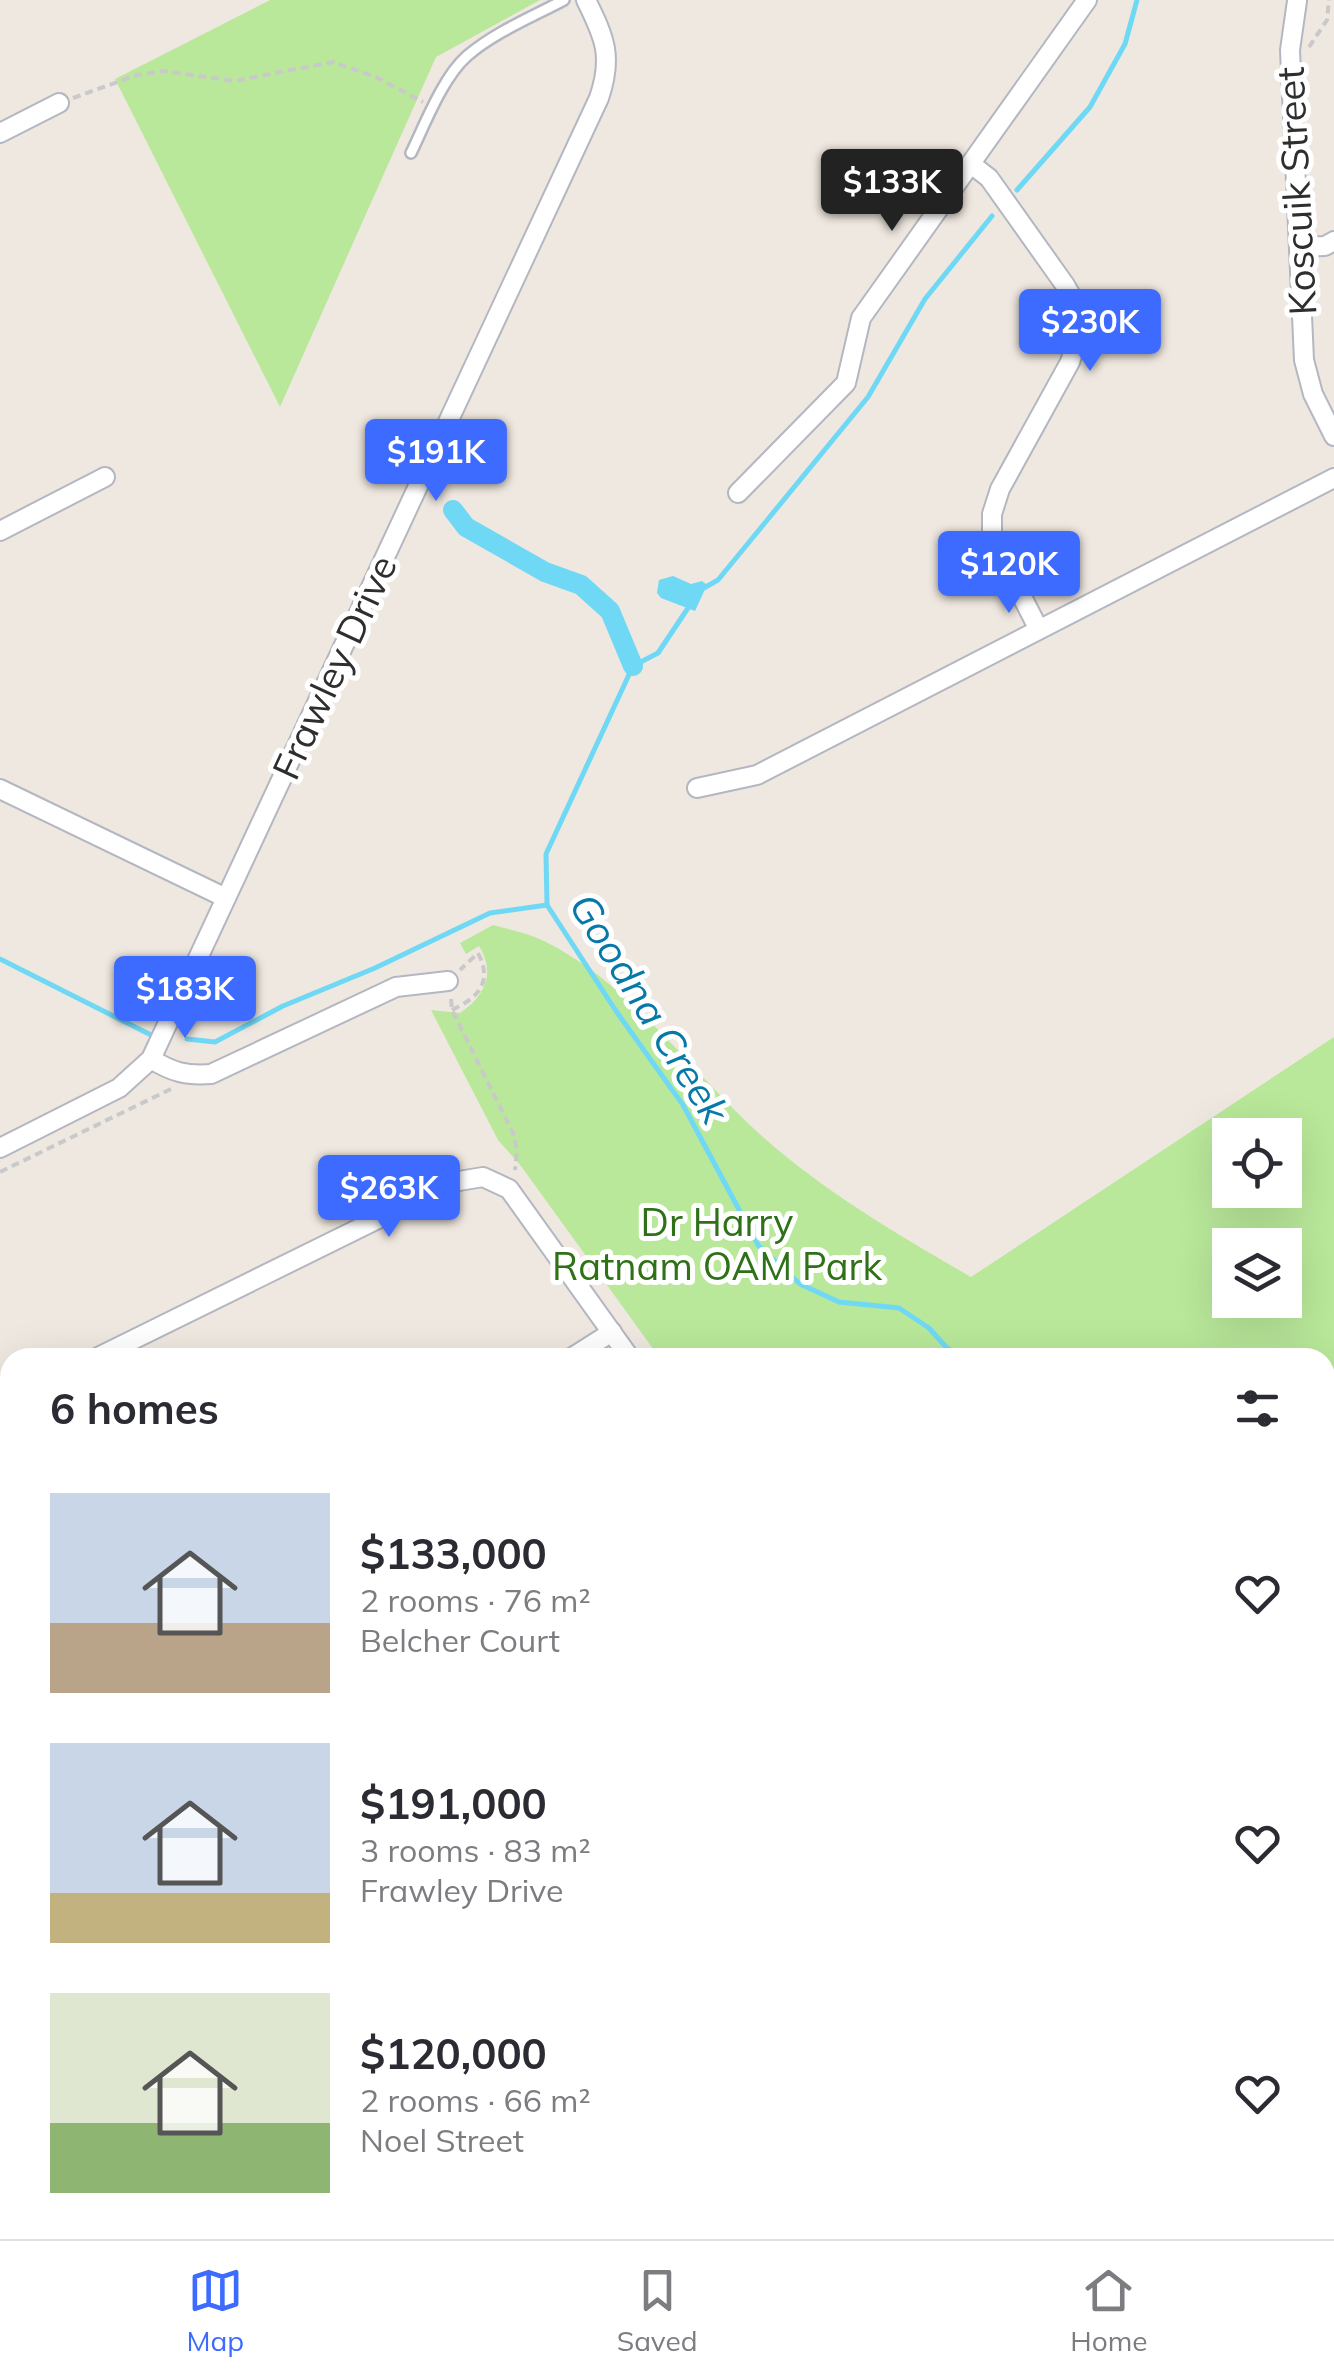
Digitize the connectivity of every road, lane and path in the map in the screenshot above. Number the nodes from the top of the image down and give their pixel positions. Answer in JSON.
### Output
{"nodes":[{"id":1,"x":564,"y":0,"type":"edge"},
{"id":2,"x":586,"y":0,"type":"edge"},
{"id":3,"x":1087,"y":0,"type":"edge"},
{"id":4,"x":1329,"y":0,"type":"edge"},
{"id":5,"x":1297,"y":1,"type":"edge"},
{"id":6,"x":1306,"y":55,"type":"dead end"},
{"id":7,"x":59,"y":103,"type":"joint"},
{"id":8,"x":432,"y":107,"type":"junction"},
{"id":9,"x":0,"y":133,"type":"edge"},
{"id":10,"x":411,"y":152,"type":"dead end"},
{"id":11,"x":970,"y":164,"type":"junction"},
{"id":12,"x":1334,"y":241,"type":"edge"},
{"id":13,"x":1299,"y":247,"type":"junction"},
{"id":14,"x":1334,"y":436,"type":"edge"},
{"id":15,"x":105,"y":477,"type":"dead end"},
{"id":16,"x":1334,"y":478,"type":"edge"},
{"id":17,"x":738,"y":493,"type":"dead end"},
{"id":18,"x":0,"y":531,"type":"edge"},
{"id":19,"x":1038,"y":628,"type":"junction"},
{"id":20,"x":697,"y":788,"type":"dead end"},
{"id":21,"x":0,"y":789,"type":"edge"},
{"id":22,"x":226,"y":898,"type":"junction"},
{"id":23,"x":448,"y":981,"type":"junction"},
{"id":24,"x":452,"y":1010,"type":"junction"},
{"id":25,"x":151,"y":1058,"type":"junction"},
{"id":26,"x":189,"y":1076,"type":"junction"},
{"id":27,"x":0,"y":1148,"type":"edge"},
{"id":28,"x":0,"y":1172,"type":"edge"},
{"id":29,"x":509,"y":1189,"type":"junction"},
{"id":30,"x":612,"y":1332,"type":"junction"},
{"id":31,"x":116,"y":1348,"type":"edge"},
{"id":32,"x":587,"y":1348,"type":"edge"},
{"id":33,"x":623,"y":1348,"type":"edge"}],
"edges":[{"from":1,"to":8,"type":"lane"},
{"from":2,"to":22,"type":"street","name":"Frawley Drive"},
{"from":3,"to":11,"type":"street"},
{"from":4,"to":6,"type":"path"},
{"from":5,"to":13,"type":"street","name":"Koscuik Street"},
{"from":7,"to":8,"type":"path"},
{"from":7,"to":9,"type":"street"},
{"from":8,"to":10,"type":"lane"},
{"from":11,"to":17,"type":"street"},
{"from":11,"to":19,"type":"street"},
{"from":12,"to":13,"type":"street"},
{"from":13,"to":14,"type":"street","name":"Koscuik Street"},
{"from":15,"to":18,"type":"street"},
{"from":16,"to":19,"type":"street"},
{"from":19,"to":20,"type":"street"},
{"from":21,"to":22,"type":"street"},
{"from":22,"to":25,"type":"street","name":"Frawley Drive"},
{"from":23,"to":24,"type":"path"},
{"from":23,"to":24,"type":"path"},
{"from":23,"to":26,"type":"street"},
{"from":24,"to":29,"type":"path"},
{"from":25,"to":26,"type":"street"},
{"from":25,"to":27,"type":"street"},
{"from":26,"to":28,"type":"path"},
{"from":29,"to":30,"type":"street"},
{"from":29,"to":31,"type":"street"},
{"from":30,"to":32,"type":"street"},
{"from":30,"to":33,"type":"street"}]}
